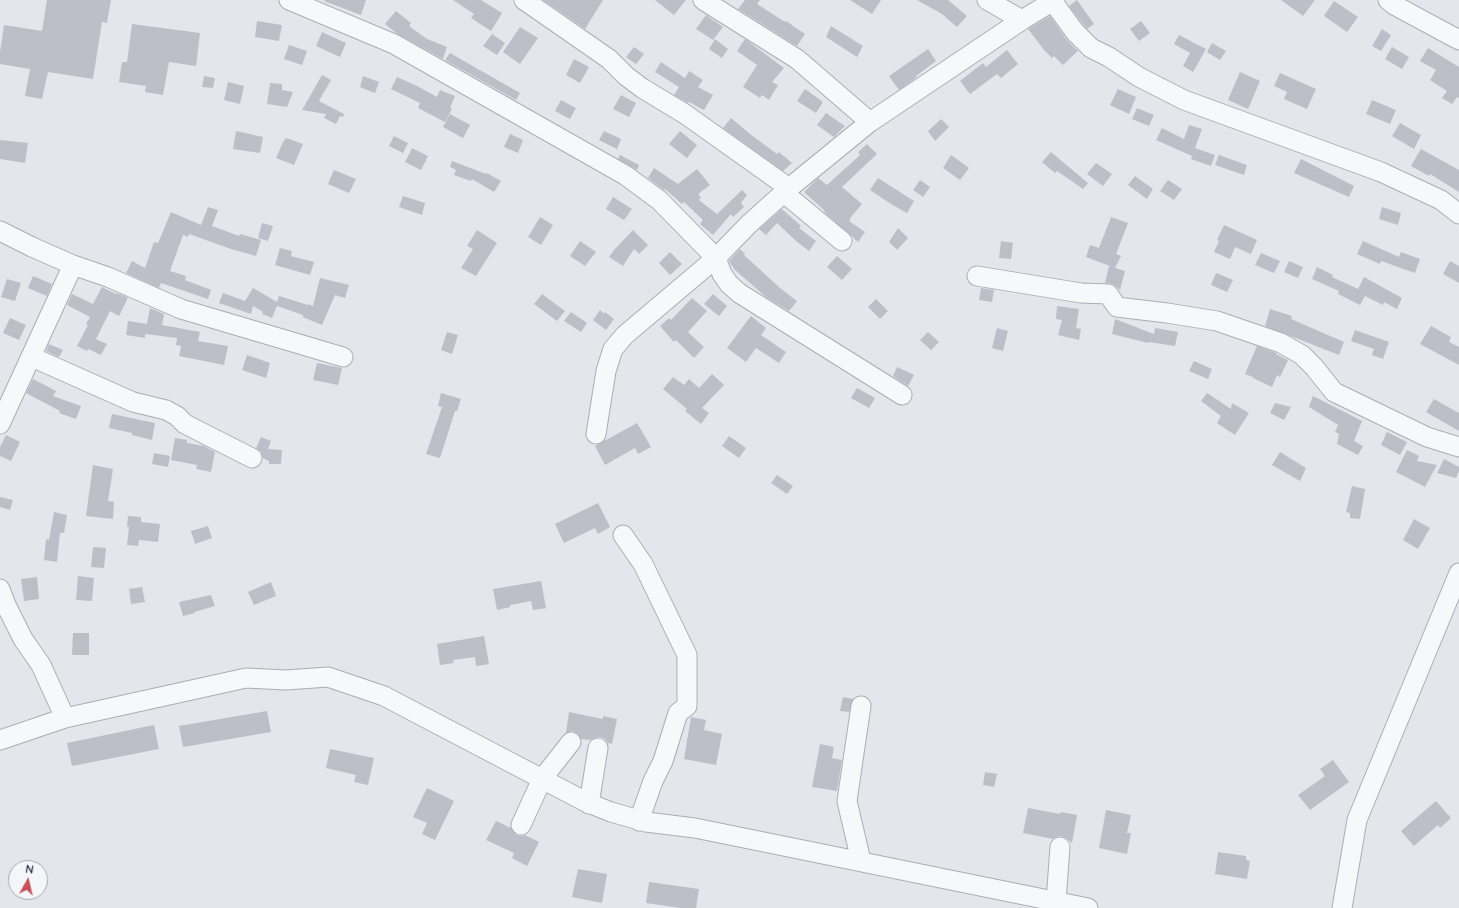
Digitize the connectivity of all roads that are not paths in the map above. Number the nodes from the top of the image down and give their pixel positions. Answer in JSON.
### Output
{"nodes":[{"id":1,"x":289,"y":0,"type":"edge"},
{"id":2,"x":524,"y":0,"type":"edge"},
{"id":3,"x":703,"y":0,"type":"edge"},
{"id":4,"x":987,"y":0,"type":"edge"},
{"id":5,"x":1388,"y":0,"type":"edge"},
{"id":6,"x":1054,"y":1,"type":"edge"},
{"id":7,"x":1022,"y":20,"type":"junction"},
{"id":8,"x":1459,"y":40,"type":"edge"},
{"id":9,"x":870,"y":122,"type":"junction"},
{"id":10,"x":786,"y":191,"type":"junction"},
{"id":11,"x":1459,"y":214,"type":"edge"},
{"id":12,"x":0,"y":231,"type":"edge"},
{"id":13,"x":842,"y":241,"type":"dead end"},
{"id":14,"x":716,"y":258,"type":"junction"},
{"id":15,"x":73,"y":265,"type":"junction"},
{"id":16,"x":977,"y":276,"type":"dead end"},
{"id":17,"x":32,"y":357,"type":"junction"},
{"id":18,"x":343,"y":357,"type":"dead end"},
{"id":19,"x":902,"y":395,"type":"dead end"},
{"id":20,"x":0,"y":424,"type":"edge"},
{"id":21,"x":596,"y":434,"type":"dead end"},
{"id":22,"x":1459,"y":447,"type":"edge"},
{"id":23,"x":252,"y":458,"type":"dead end"},
{"id":24,"x":623,"y":535,"type":"dead end"},
{"id":25,"x":1459,"y":573,"type":"edge"},
{"id":26,"x":0,"y":589,"type":"edge"},
{"id":27,"x":861,"y":706,"type":"dead end"},
{"id":28,"x":65,"y":718,"type":"junction"},
{"id":29,"x":0,"y":740,"type":"edge"},
{"id":30,"x":571,"y":742,"type":"dead end"},
{"id":31,"x":598,"y":748,"type":"dead end"},
{"id":32,"x":542,"y":779,"type":"junction"},
{"id":33,"x":589,"y":804,"type":"junction"},
{"id":34,"x":639,"y":820,"type":"junction"},
{"id":35,"x":521,"y":825,"type":"dead end"},
{"id":36,"x":1060,"y":848,"type":"dead end"},
{"id":37,"x":861,"y":861,"type":"junction"},
{"id":38,"x":1056,"y":901,"type":"junction"},
{"id":39,"x":1088,"y":908,"type":"edge"},
{"id":40,"x":1342,"y":908,"type":"edge"}],
"edges":[{"from":1,"to":14,"type":"street"},
{"from":2,"to":10,"type":"street"},
{"from":3,"to":9,"type":"street"},
{"from":4,"to":7,"type":"street"},
{"from":5,"to":8,"type":"street"},
{"from":6,"to":7,"type":"street"},
{"from":6,"to":11,"type":"street"},
{"from":7,"to":9,"type":"street"},
{"from":9,"to":10,"type":"street"},
{"from":10,"to":13,"type":"street"},
{"from":10,"to":14,"type":"street"},
{"from":12,"to":15,"type":"street"},
{"from":14,"to":19,"type":"street"},
{"from":14,"to":21,"type":"street"},
{"from":15,"to":17,"type":"street"},
{"from":15,"to":18,"type":"street"},
{"from":16,"to":22,"type":"street"},
{"from":17,"to":20,"type":"street"},
{"from":17,"to":23,"type":"street"},
{"from":24,"to":34,"type":"street"},
{"from":25,"to":40,"type":"street"},
{"from":26,"to":28,"type":"street"},
{"from":27,"to":37,"type":"street"},
{"from":28,"to":29,"type":"street"},
{"from":28,"to":32,"type":"street"},
{"from":30,"to":32,"type":"street"},
{"from":31,"to":33,"type":"street"},
{"from":32,"to":33,"type":"street"},
{"from":32,"to":35,"type":"street"},
{"from":33,"to":34,"type":"street"},
{"from":34,"to":37,"type":"street"},
{"from":36,"to":38,"type":"street"},
{"from":37,"to":38,"type":"street"},
{"from":38,"to":39,"type":"street"}]}
